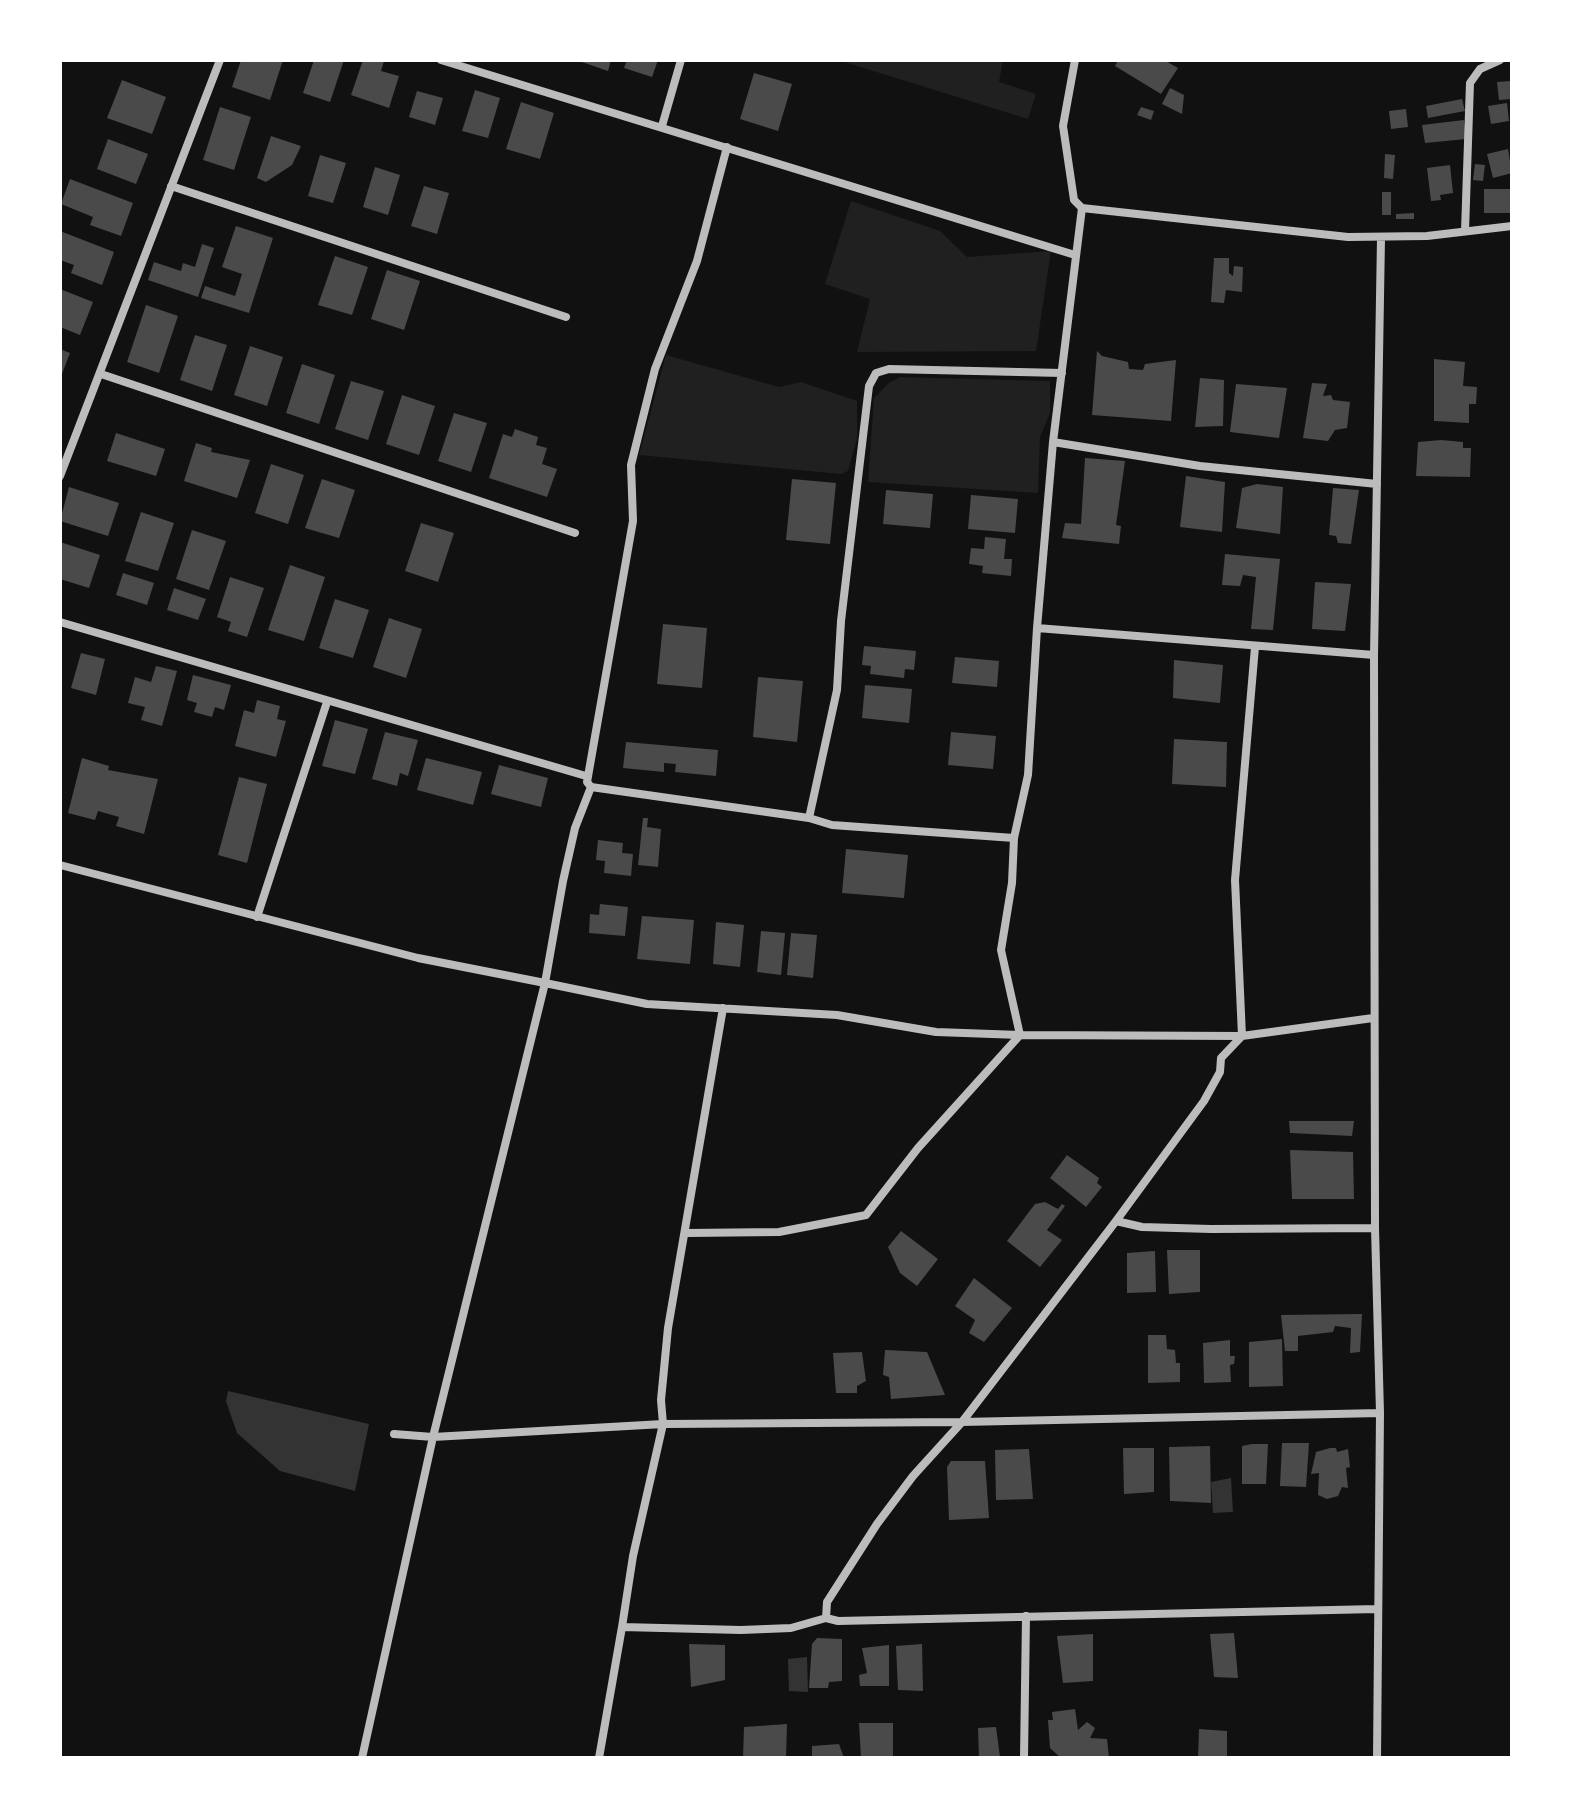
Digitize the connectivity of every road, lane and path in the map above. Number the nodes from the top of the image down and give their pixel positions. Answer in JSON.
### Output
{"nodes":[{"id":1,"x":220,"y":60,"type":"edge"},
{"id":2,"x":441,"y":60,"type":"edge"},
{"id":3,"x":681,"y":60,"type":"edge"},
{"id":4,"x":1075,"y":60,"type":"edge"},
{"id":5,"x":1500,"y":60,"type":"edge"},
{"id":6,"x":662,"y":126,"type":"junction"},
{"id":7,"x":727,"y":147,"type":"junction"},
{"id":8,"x":171,"y":186,"type":"junction"},
{"id":9,"x":1082,"y":208,"type":"junction"},
{"id":10,"x":1512,"y":226,"type":"edge"},
{"id":11,"x":1465,"y":231,"type":"junction"},
{"id":12,"x":1381,"y":238,"type":"junction"},
{"id":13,"x":1075,"y":255,"type":"junction"},
{"id":14,"x":566,"y":317,"type":"dead end"},
{"id":15,"x":1062,"y":373,"type":"junction"},
{"id":16,"x":101,"y":374,"type":"junction"},
{"id":17,"x":1053,"y":442,"type":"junction"},
{"id":18,"x":60,"y":476,"type":"edge"},
{"id":19,"x":1377,"y":484,"type":"junction"},
{"id":20,"x":575,"y":533,"type":"dead end"},
{"id":21,"x":60,"y":622,"type":"edge"},
{"id":22,"x":1037,"y":628,"type":"junction"},
{"id":23,"x":1255,"y":647,"type":"junction"},
{"id":24,"x":1374,"y":655,"type":"junction"},
{"id":25,"x":327,"y":702,"type":"junction"},
{"id":26,"x":586,"y":776,"type":"junction"},
{"id":27,"x":591,"y":787,"type":"junction"},
{"id":28,"x":809,"y":818,"type":"junction"},
{"id":29,"x":1014,"y":838,"type":"junction"},
{"id":30,"x":60,"y":865,"type":"edge"},
{"id":31,"x":257,"y":917,"type":"junction"},
{"id":32,"x":545,"y":983,"type":"junction"},
{"id":33,"x":723,"y":1008,"type":"junction"},
{"id":34,"x":1373,"y":1018,"type":"junction"},
{"id":35,"x":1020,"y":1035,"type":"junction"},
{"id":36,"x":1242,"y":1036,"type":"junction"},
{"id":37,"x":1116,"y":1221,"type":"junction"},
{"id":38,"x":1375,"y":1228,"type":"junction"},
{"id":39,"x":687,"y":1233,"type":"junction"},
{"id":40,"x":1380,"y":1413,"type":"junction"},
{"id":41,"x":962,"y":1422,"type":"junction"},
{"id":42,"x":663,"y":1424,"type":"junction"},
{"id":43,"x":394,"y":1434,"type":"dead end"},
{"id":44,"x":433,"y":1437,"type":"junction"},
{"id":45,"x":1377,"y":1609,"type":"junction"},
{"id":46,"x":1026,"y":1616,"type":"junction"},
{"id":47,"x":826,"y":1618,"type":"junction"},
{"id":48,"x":622,"y":1627,"type":"junction"},
{"id":49,"x":362,"y":1758,"type":"edge"},
{"id":50,"x":599,"y":1758,"type":"edge"},
{"id":51,"x":1024,"y":1758,"type":"edge"},
{"id":52,"x":1377,"y":1758,"type":"edge"}],
"edges":[{"from":1,"to":8,"type":"street"},
{"from":2,"to":6,"type":"street"},
{"from":3,"to":6,"type":"street"},
{"from":4,"to":9,"type":"street"},
{"from":5,"to":11,"type":"street"},
{"from":6,"to":7,"type":"street"},
{"from":7,"to":13,"type":"street"},
{"from":7,"to":26,"type":"street"},
{"from":8,"to":14,"type":"street"},
{"from":8,"to":16,"type":"street"},
{"from":9,"to":12,"type":"street"},
{"from":9,"to":13,"type":"street"},
{"from":10,"to":11,"type":"street"},
{"from":11,"to":12,"type":"street"},
{"from":12,"to":19,"type":"street"},
{"from":13,"to":15,"type":"street"},
{"from":15,"to":17,"type":"street"},
{"from":15,"to":28,"type":"street"},
{"from":16,"to":18,"type":"street"},
{"from":16,"to":20,"type":"street"},
{"from":17,"to":19,"type":"street"},
{"from":17,"to":22,"type":"street"},
{"from":19,"to":24,"type":"street"},
{"from":21,"to":25,"type":"street"},
{"from":22,"to":23,"type":"street"},
{"from":22,"to":29,"type":"street"},
{"from":23,"to":24,"type":"street"},
{"from":23,"to":36,"type":"street"},
{"from":24,"to":34,"type":"street"},
{"from":25,"to":26,"type":"street"},
{"from":25,"to":31,"type":"street"},
{"from":26,"to":27,"type":"street"},
{"from":27,"to":28,"type":"street"},
{"from":27,"to":32,"type":"street"},
{"from":28,"to":29,"type":"street"},
{"from":29,"to":35,"type":"street"},
{"from":30,"to":31,"type":"street"},
{"from":31,"to":32,"type":"street"},
{"from":32,"to":33,"type":"street"},
{"from":32,"to":44,"type":"street"},
{"from":33,"to":35,"type":"street"},
{"from":33,"to":39,"type":"street"},
{"from":34,"to":36,"type":"street"},
{"from":34,"to":38,"type":"street"},
{"from":35,"to":36,"type":"street"},
{"from":35,"to":39,"type":"street"},
{"from":36,"to":37,"type":"street"},
{"from":37,"to":38,"type":"street"},
{"from":37,"to":41,"type":"street"},
{"from":38,"to":40,"type":"street"},
{"from":39,"to":42,"type":"street"},
{"from":40,"to":41,"type":"street"},
{"from":40,"to":45,"type":"street"},
{"from":41,"to":42,"type":"street"},
{"from":41,"to":47,"type":"street"},
{"from":42,"to":44,"type":"street"},
{"from":42,"to":48,"type":"street"},
{"from":43,"to":44,"type":"street"},
{"from":44,"to":49,"type":"street"},
{"from":45,"to":46,"type":"street"},
{"from":45,"to":52,"type":"street"},
{"from":46,"to":47,"type":"street"},
{"from":46,"to":51,"type":"street"},
{"from":47,"to":48,"type":"street"},
{"from":48,"to":50,"type":"street"}]}
